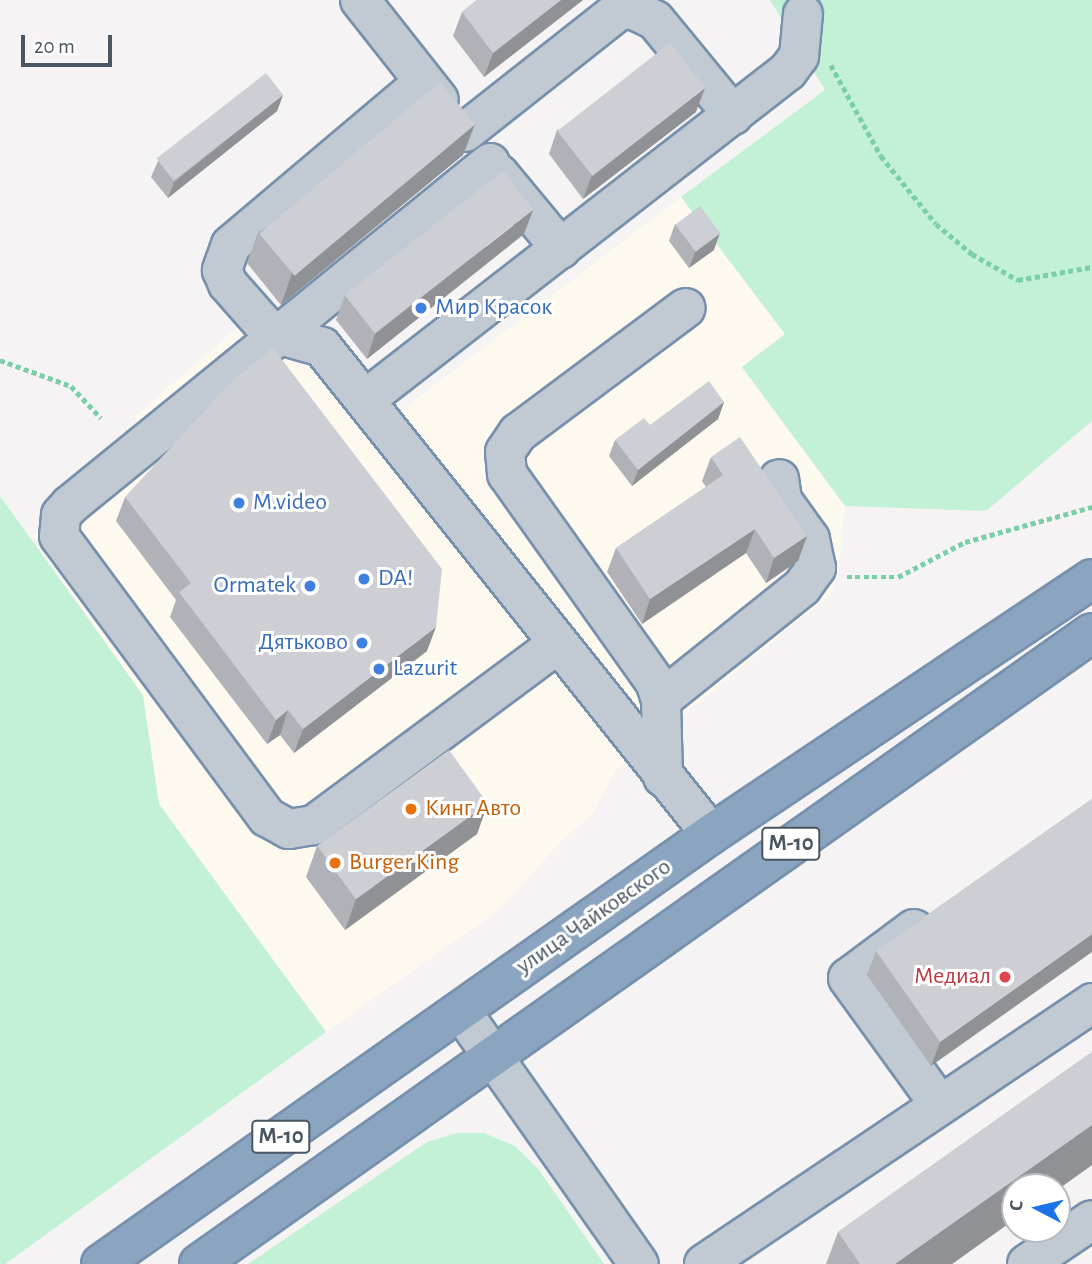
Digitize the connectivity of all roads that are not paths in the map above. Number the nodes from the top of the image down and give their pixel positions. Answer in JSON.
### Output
{"nodes":[{"id":1,"x":360,"y":0,"type":"edge"},
{"id":2,"x":803,"y":14,"type":"dead end"},
{"id":3,"x":424,"y":82,"type":"junction"},
{"id":4,"x":733,"y":115,"type":"junction"},
{"id":5,"x":465,"y":132,"type":"junction"},
{"id":6,"x":490,"y":163,"type":"junction"},
{"id":7,"x":561,"y":249,"type":"junction"},
{"id":8,"x":686,"y":308,"type":"dead end"},
{"id":9,"x":280,"y":335,"type":"junction"},
{"id":10,"x":366,"y":399,"type":"junction"},
{"id":11,"x":779,"y":479,"type":"dead end"},
{"id":12,"x":1092,"y":579,"type":"edge"},
{"id":13,"x":1092,"y":633,"type":"edge"},
{"id":14,"x":552,"y":648,"type":"dead end"},
{"id":15,"x":661,"y":700,"type":"junction"},
{"id":16,"x":663,"y":777,"type":"junction"},
{"id":17,"x":711,"y":834,"type":"junction"},
{"id":18,"x":948,"y":905,"type":"edge"},
{"id":19,"x":1092,"y":1003,"type":"edge"},
{"id":20,"x":461,"y":1011,"type":"junction"},
{"id":21,"x":491,"y":1057,"type":"junction"},
{"id":22,"x":940,"y":1105,"type":"junction"},
{"id":23,"x":1092,"y":1220,"type":"edge"},
{"id":24,"x":102,"y":1264,"type":"edge"},
{"id":25,"x":199,"y":1264,"type":"edge"},
{"id":26,"x":639,"y":1264,"type":"edge"},
{"id":27,"x":704,"y":1264,"type":"edge"},
{"id":28,"x":1027,"y":1264,"type":"edge"}],
"edges":[{"from":1,"to":3,"type":"street"},
{"from":2,"to":4,"type":"street"},
{"from":3,"to":5,"type":"street"},
{"from":3,"to":9,"type":"street"},
{"from":4,"to":5,"type":"street"},
{"from":4,"to":7,"type":"street"},
{"from":5,"to":6,"type":"street"},
{"from":6,"to":7,"type":"street"},
{"from":6,"to":9,"type":"street"},
{"from":7,"to":10,"type":"street"},
{"from":8,"to":15,"type":"street"},
{"from":9,"to":10,"type":"street"},
{"from":9,"to":14,"type":"street"},
{"from":10,"to":16,"type":"street"},
{"from":11,"to":15,"type":"street"},
{"from":12,"to":17,"type":"highway","name":"улица Чайковского","number":"М-10"},
{"from":13,"to":21,"type":"highway","number":"М-10"},
{"from":15,"to":16,"type":"street"},
{"from":16,"to":17,"type":"street"},
{"from":17,"to":20,"type":"highway","name":"улица Чайковского","number":"М-10"},
{"from":18,"to":22,"type":"street"},
{"from":19,"to":22,"type":"street"},
{"from":20,"to":21,"type":"street"},
{"from":20,"to":24,"type":"highway","name":"улица Чайковского","number":"М-10"},
{"from":21,"to":25,"type":"highway","number":"М-10"},
{"from":21,"to":26,"type":"street"},
{"from":22,"to":27,"type":"street"},
{"from":23,"to":28,"type":"street"}]}
